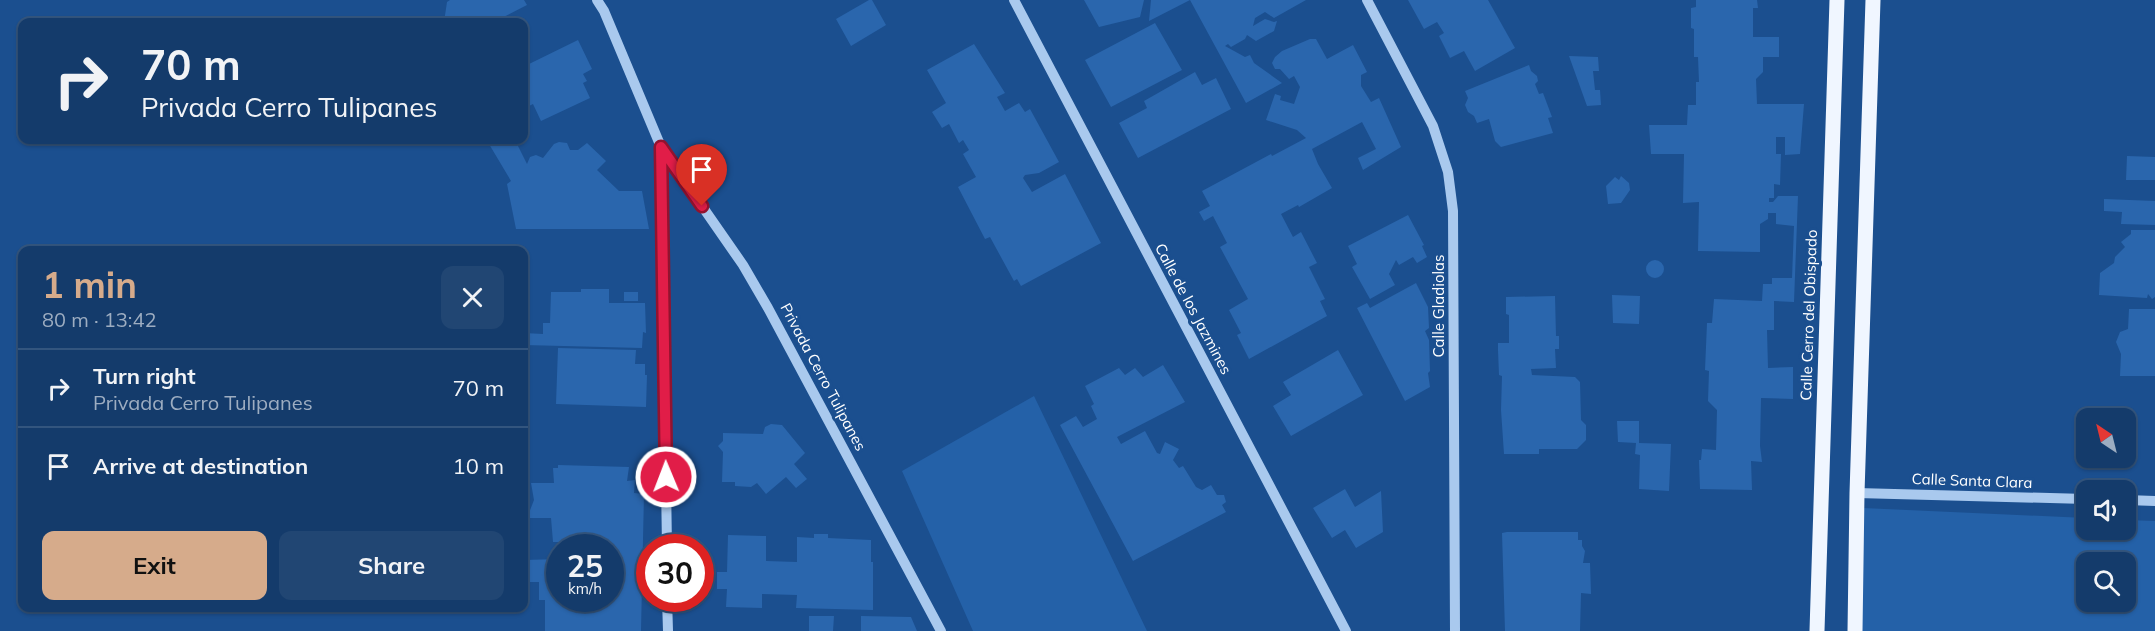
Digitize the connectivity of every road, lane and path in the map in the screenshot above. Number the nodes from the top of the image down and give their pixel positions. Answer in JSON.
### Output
{"nodes":[{"id":1,"x":597,"y":0,"type":"edge"},
{"id":2,"x":1014,"y":0,"type":"edge"},
{"id":3,"x":1367,"y":0,"type":"edge"},
{"id":4,"x":1837,"y":0,"type":"edge"},
{"id":5,"x":1873,"y":0,"type":"edge"},
{"id":6,"x":661,"y":147,"type":"junction"},
{"id":7,"x":1857,"y":493,"type":"junction"},
{"id":8,"x":2076,"y":500,"type":"edge"},
{"id":9,"x":2136,"y":501,"type":"edge"},
{"id":10,"x":2155,"y":501,"type":"edge"},
{"id":11,"x":667,"y":534,"type":"edge"},
{"id":12,"x":667,"y":612,"type":"edge"},
{"id":13,"x":668,"y":631,"type":"edge"},
{"id":14,"x":941,"y":631,"type":"edge"},
{"id":15,"x":1346,"y":631,"type":"edge"},
{"id":16,"x":1455,"y":631,"type":"edge"},
{"id":17,"x":1817,"y":631,"type":"edge"},
{"id":18,"x":1855,"y":631,"type":"edge"}],
"edges":[{"from":1,"to":6,"type":"street"},
{"from":2,"to":15,"type":"street","name":"Calle de los Jazmines"},
{"from":3,"to":16,"type":"street","name":"Calle Gladiolas"},
{"from":4,"to":17,"type":"main road","name":"Calle Cerro del Obispado"},
{"from":5,"to":7,"type":"main road"},
{"from":6,"to":11,"type":"street"},
{"from":6,"to":14,"type":"street","name":"Privada Cerro Tulipanes"},
{"from":7,"to":8,"type":"street","name":"Calle Santa Clara"},
{"from":7,"to":18,"type":"main road"},
{"from":9,"to":10,"type":"street"},
{"from":12,"to":13,"type":"street"}]}
